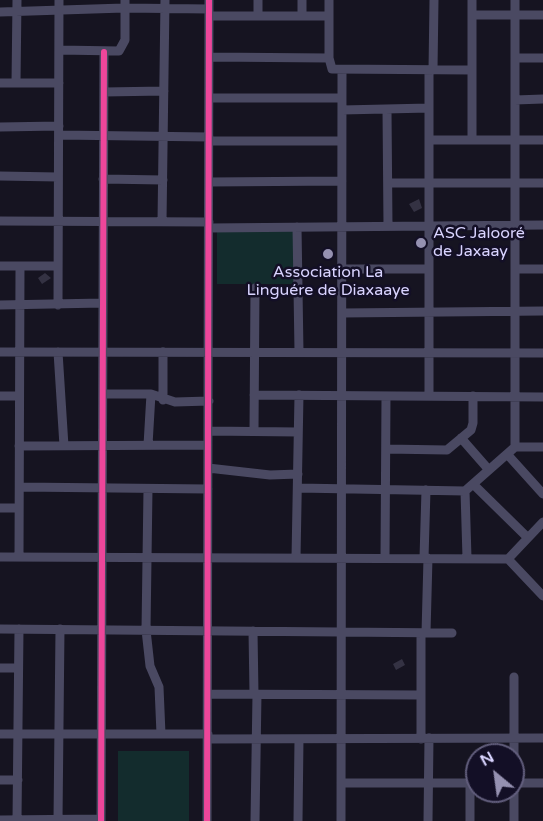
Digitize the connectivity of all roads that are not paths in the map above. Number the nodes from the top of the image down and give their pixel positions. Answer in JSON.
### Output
{"nodes":[{"id":1,"x":16,"y":0,"type":"edge"},
{"id":2,"x":59,"y":0,"type":"edge"},
{"id":3,"x":258,"y":0,"type":"edge"},
{"id":4,"x":302,"y":0,"type":"edge"},
{"id":5,"x":329,"y":0,"type":"edge"},
{"id":6,"x":434,"y":0,"type":"edge"},
{"id":7,"x":472,"y":0,"type":"edge"},
{"id":8,"x":515,"y":0,"type":"edge"},
{"id":9,"x":124,"y":4,"type":"edge"},
{"id":10,"x":87,"y":5,"type":"edge"},
{"id":11,"x":165,"y":5,"type":"edge"},
{"id":12,"x":209,"y":9,"type":"edge"},
{"id":13,"x":16,"y":11,"type":"junction"},
{"id":14,"x":59,"y":11,"type":"junction"},
{"id":15,"x":0,"y":12,"type":"edge"},
{"id":16,"x":472,"y":15,"type":"junction"},
{"id":17,"x":515,"y":15,"type":"junction"},
{"id":18,"x":543,"y":15,"type":"edge"},
{"id":19,"x":258,"y":16,"type":"junction"},
{"id":20,"x":302,"y":16,"type":"junction"},
{"id":21,"x":329,"y":16,"type":"junction"},
{"id":22,"x":59,"y":50,"type":"junction"},
{"id":23,"x":104,"y":52,"type":"junction"},
{"id":24,"x":209,"y":57,"type":"junction"},
{"id":25,"x":329,"y":58,"type":"junction"},
{"id":26,"x":515,"y":58,"type":"junction"},
{"id":27,"x":543,"y":58,"type":"edge"},
{"id":28,"x":472,"y":69,"type":"junction"},
{"id":29,"x":431,"y":70,"type":"junction"},
{"id":30,"x":342,"y":71,"type":"junction"},
{"id":31,"x":0,"y":83,"type":"edge"},
{"id":32,"x":16,"y":83,"type":"junction"},
{"id":33,"x":58,"y":83,"type":"junction"},
{"id":34,"x":164,"y":91,"type":"junction"},
{"id":35,"x":104,"y":92,"type":"junction"},
{"id":36,"x":209,"y":98,"type":"junction"},
{"id":37,"x":342,"y":98,"type":"junction"},
{"id":38,"x":543,"y":99,"type":"edge"},
{"id":39,"x":515,"y":100,"type":"junction"},
{"id":40,"x":429,"y":108,"type":"junction"},
{"id":41,"x":342,"y":110,"type":"junction"},
{"id":42,"x":387,"y":110,"type":"junction"},
{"id":43,"x":0,"y":127,"type":"edge"},
{"id":44,"x":59,"y":131,"type":"junction"},
{"id":45,"x":104,"y":136,"type":"junction"},
{"id":46,"x":163,"y":136,"type":"junction"},
{"id":47,"x":209,"y":139,"type":"junction"},
{"id":48,"x":429,"y":140,"type":"junction"},
{"id":49,"x":472,"y":140,"type":"junction"},
{"id":50,"x":515,"y":140,"type":"junction"},
{"id":51,"x":543,"y":140,"type":"edge"},
{"id":52,"x":342,"y":141,"type":"junction"},
{"id":53,"x":0,"y":176,"type":"edge"},
{"id":54,"x":58,"y":177,"type":"junction"},
{"id":55,"x":103,"y":179,"type":"junction"},
{"id":56,"x":163,"y":180,"type":"junction"},
{"id":57,"x":209,"y":182,"type":"junction"},
{"id":58,"x":342,"y":182,"type":"junction"},
{"id":59,"x":388,"y":183,"type":"junction"},
{"id":60,"x":429,"y":183,"type":"junction"},
{"id":61,"x":515,"y":183,"type":"junction"},
{"id":62,"x":543,"y":183,"type":"edge"},
{"id":63,"x":0,"y":221,"type":"edge"},
{"id":64,"x":58,"y":221,"type":"junction"},
{"id":65,"x":103,"y":222,"type":"junction"},
{"id":66,"x":162,"y":222,"type":"junction"},
{"id":67,"x":209,"y":225,"type":"junction"},
{"id":68,"x":515,"y":225,"type":"junction"},
{"id":69,"x":543,"y":225,"type":"edge"},
{"id":70,"x":342,"y":226,"type":"junction"},
{"id":71,"x":387,"y":226,"type":"junction"},
{"id":72,"x":429,"y":226,"type":"junction"},
{"id":73,"x":297,"y":227,"type":"junction"},
{"id":74,"x":0,"y":266,"type":"edge"},
{"id":75,"x":20,"y":266,"type":"junction"},
{"id":76,"x":58,"y":266,"type":"junction"},
{"id":77,"x":342,"y":269,"type":"junction"},
{"id":78,"x":429,"y":269,"type":"junction"},
{"id":79,"x":515,"y":269,"type":"junction"},
{"id":80,"x":543,"y":269,"type":"edge"},
{"id":81,"x":255,"y":288,"type":"dead end"},
{"id":82,"x":103,"y":303,"type":"junction"},
{"id":83,"x":0,"y":304,"type":"edge"},
{"id":84,"x":20,"y":305,"type":"junction"},
{"id":85,"x":58,"y":305,"type":"junction"},
{"id":86,"x":543,"y":311,"type":"edge"},
{"id":87,"x":429,"y":312,"type":"junction"},
{"id":88,"x":515,"y":312,"type":"junction"},
{"id":89,"x":342,"y":313,"type":"junction"},
{"id":90,"x":0,"y":352,"type":"edge"},
{"id":91,"x":20,"y":352,"type":"junction"},
{"id":92,"x":58,"y":352,"type":"junction"},
{"id":93,"x":103,"y":352,"type":"junction"},
{"id":94,"x":163,"y":352,"type":"junction"},
{"id":95,"x":208,"y":352,"type":"junction"},
{"id":96,"x":255,"y":352,"type":"junction"},
{"id":97,"x":299,"y":352,"type":"junction"},
{"id":98,"x":342,"y":352,"type":"junction"},
{"id":99,"x":429,"y":353,"type":"junction"},
{"id":100,"x":515,"y":353,"type":"junction"},
{"id":101,"x":543,"y":353,"type":"edge"},
{"id":102,"x":103,"y":394,"type":"junction"},
{"id":103,"x":151,"y":394,"type":"junction"},
{"id":104,"x":254,"y":395,"type":"junction"},
{"id":105,"x":299,"y":395,"type":"junction"},
{"id":106,"x":342,"y":395,"type":"junction"},
{"id":107,"x":0,"y":396,"type":"edge"},
{"id":108,"x":19,"y":396,"type":"junction"},
{"id":109,"x":386,"y":396,"type":"junction"},
{"id":110,"x":429,"y":396,"type":"junction"},
{"id":111,"x":473,"y":396,"type":"junction"},
{"id":112,"x":515,"y":397,"type":"junction"},
{"id":113,"x":543,"y":397,"type":"edge"},
{"id":114,"x":163,"y":400,"type":"junction"},
{"id":115,"x":208,"y":401,"type":"junction"},
{"id":116,"x":208,"y":431,"type":"junction"},
{"id":117,"x":254,"y":431,"type":"junction"},
{"id":118,"x":298,"y":432,"type":"junction"},
{"id":119,"x":461,"y":438,"type":"junction"},
{"id":120,"x":208,"y":445,"type":"junction"},
{"id":121,"x":19,"y":446,"type":"junction"},
{"id":122,"x":64,"y":446,"type":"junction"},
{"id":123,"x":102,"y":446,"type":"junction"},
{"id":124,"x":148,"y":446,"type":"junction"},
{"id":125,"x":515,"y":447,"type":"junction"},
{"id":126,"x":543,"y":447,"type":"edge"},
{"id":127,"x":386,"y":449,"type":"junction"},
{"id":128,"x":507,"y":454,"type":"junction"},
{"id":129,"x":208,"y":468,"type":"junction"},
{"id":130,"x":489,"y":470,"type":"junction"},
{"id":131,"x":298,"y":474,"type":"junction"},
{"id":132,"x":20,"y":487,"type":"junction"},
{"id":133,"x":102,"y":488,"type":"junction"},
{"id":134,"x":298,"y":488,"type":"junction"},
{"id":135,"x":469,"y":488,"type":"junction"},
{"id":136,"x":148,"y":489,"type":"junction"},
{"id":137,"x":208,"y":489,"type":"junction"},
{"id":138,"x":342,"y":489,"type":"junction"},
{"id":139,"x":386,"y":490,"type":"junction"},
{"id":140,"x":426,"y":490,"type":"junction"},
{"id":141,"x":543,"y":494,"type":"edge"},
{"id":142,"x":0,"y":508,"type":"edge"},
{"id":143,"x":20,"y":508,"type":"junction"},
{"id":144,"x":543,"y":522,"type":"edge"},
{"id":145,"x":527,"y":537,"type":"junction"},
{"id":146,"x":0,"y":557,"type":"edge"},
{"id":147,"x":19,"y":557,"type":"junction"},
{"id":148,"x":102,"y":557,"type":"junction"},
{"id":149,"x":147,"y":557,"type":"junction"},
{"id":150,"x":208,"y":558,"type":"junction"},
{"id":151,"x":296,"y":558,"type":"junction"},
{"id":152,"x":342,"y":558,"type":"junction"},
{"id":153,"x":385,"y":558,"type":"junction"},
{"id":154,"x":426,"y":558,"type":"junction"},
{"id":155,"x":467,"y":558,"type":"junction"},
{"id":156,"x":508,"y":559,"type":"junction"},
{"id":157,"x":543,"y":596,"type":"edge"},
{"id":158,"x":0,"y":629,"type":"edge"},
{"id":159,"x":19,"y":629,"type":"junction"},
{"id":160,"x":60,"y":629,"type":"junction"},
{"id":161,"x":102,"y":630,"type":"junction"},
{"id":162,"x":146,"y":630,"type":"junction"},
{"id":163,"x":208,"y":631,"type":"junction"},
{"id":164,"x":253,"y":631,"type":"junction"},
{"id":165,"x":342,"y":632,"type":"junction"},
{"id":166,"x":424,"y":633,"type":"junction"},
{"id":167,"x":452,"y":633,"type":"dead end"},
{"id":168,"x":0,"y":668,"type":"edge"},
{"id":169,"x":18,"y":668,"type":"junction"},
{"id":170,"x":514,"y":677,"type":"dead end"},
{"id":171,"x":208,"y":694,"type":"junction"},
{"id":172,"x":256,"y":694,"type":"junction"},
{"id":173,"x":342,"y":694,"type":"junction"},
{"id":174,"x":421,"y":695,"type":"junction"},
{"id":175,"x":0,"y":734,"type":"edge"},
{"id":176,"x":18,"y":734,"type":"junction"},
{"id":177,"x":59,"y":734,"type":"junction"},
{"id":178,"x":101,"y":734,"type":"junction"},
{"id":179,"x":161,"y":734,"type":"junction"},
{"id":180,"x":208,"y":737,"type":"junction"},
{"id":181,"x":425,"y":738,"type":"junction"},
{"id":182,"x":514,"y":738,"type":"junction"},
{"id":183,"x":543,"y":738,"type":"edge"},
{"id":184,"x":255,"y":739,"type":"junction"},
{"id":185,"x":299,"y":739,"type":"junction"},
{"id":186,"x":341,"y":739,"type":"junction"},
{"id":187,"x":514,"y":743,"type":"edge"},
{"id":188,"x":0,"y":780,"type":"edge"},
{"id":189,"x":18,"y":780,"type":"junction"},
{"id":190,"x":342,"y":783,"type":"junction"},
{"id":191,"x":428,"y":783,"type":"junction"},
{"id":192,"x":465,"y":783,"type":"edge"},
{"id":193,"x":525,"y":783,"type":"edge"},
{"id":194,"x":543,"y":783,"type":"edge"},
{"id":195,"x":472,"y":803,"type":"edge"},
{"id":196,"x":514,"y":803,"type":"edge"},
{"id":197,"x":0,"y":820,"type":"edge"},
{"id":198,"x":17,"y":820,"type":"edge"},
{"id":199,"x":58,"y":820,"type":"edge"},
{"id":200,"x":101,"y":820,"type":"edge"},
{"id":201,"x":207,"y":821,"type":"edge"},
{"id":202,"x":255,"y":821,"type":"edge"},
{"id":203,"x":298,"y":821,"type":"edge"},
{"id":204,"x":341,"y":821,"type":"edge"},
{"id":205,"x":428,"y":821,"type":"edge"},
{"id":206,"x":470,"y":821,"type":"edge"},
{"id":207,"x":514,"y":821,"type":"edge"}],
"edges":[{"from":1,"to":13,"type":"street"},
{"from":2,"to":14,"type":"street"},
{"from":3,"to":19,"type":"street"},
{"from":4,"to":20,"type":"street"},
{"from":5,"to":21,"type":"street"},
{"from":6,"to":29,"type":"street"},
{"from":7,"to":16,"type":"street"},
{"from":8,"to":17,"type":"street"},
{"from":9,"to":10,"type":"street"},
{"from":9,"to":11,"type":"street"},
{"from":9,"to":23,"type":"street"},
{"from":10,"to":14,"type":"street"},
{"from":11,"to":12,"type":"street"},
{"from":11,"to":34,"type":"street"},
{"from":12,"to":19,"type":"street"},
{"from":12,"to":24,"type":"street"},
{"from":13,"to":14,"type":"street"},
{"from":13,"to":15,"type":"street"},
{"from":13,"to":32,"type":"street"},
{"from":14,"to":22,"type":"street"},
{"from":16,"to":17,"type":"street"},
{"from":16,"to":28,"type":"street"},
{"from":17,"to":18,"type":"street"},
{"from":17,"to":26,"type":"street"},
{"from":19,"to":20,"type":"street"},
{"from":20,"to":21,"type":"street"},
{"from":21,"to":25,"type":"street"},
{"from":22,"to":23,"type":"street"},
{"from":22,"to":33,"type":"street"},
{"from":23,"to":35,"type":"street"},
{"from":24,"to":25,"type":"street"},
{"from":24,"to":36,"type":"street"},
{"from":25,"to":30,"type":"street"},
{"from":26,"to":27,"type":"street"},
{"from":26,"to":39,"type":"street"},
{"from":28,"to":29,"type":"street"},
{"from":28,"to":49,"type":"street"},
{"from":29,"to":30,"type":"street"},
{"from":29,"to":40,"type":"street"},
{"from":30,"to":37,"type":"street"},
{"from":31,"to":32,"type":"street"},
{"from":32,"to":33,"type":"street"},
{"from":33,"to":44,"type":"street"},
{"from":34,"to":35,"type":"street"},
{"from":34,"to":46,"type":"street"},
{"from":35,"to":45,"type":"street"},
{"from":36,"to":37,"type":"street"},
{"from":36,"to":47,"type":"street"},
{"from":37,"to":41,"type":"street"},
{"from":38,"to":39,"type":"street"},
{"from":39,"to":50,"type":"street"},
{"from":40,"to":42,"type":"street"},
{"from":40,"to":48,"type":"street"},
{"from":41,"to":42,"type":"street"},
{"from":41,"to":52,"type":"street"},
{"from":42,"to":59,"type":"street"},
{"from":43,"to":44,"type":"street"},
{"from":44,"to":45,"type":"street"},
{"from":44,"to":54,"type":"street"},
{"from":45,"to":46,"type":"street"},
{"from":45,"to":55,"type":"street"},
{"from":46,"to":47,"type":"street"},
{"from":46,"to":56,"type":"street"},
{"from":47,"to":52,"type":"street"},
{"from":47,"to":57,"type":"street"},
{"from":48,"to":49,"type":"street"},
{"from":48,"to":60,"type":"street"},
{"from":49,"to":50,"type":"street"},
{"from":50,"to":51,"type":"street"},
{"from":50,"to":61,"type":"street"},
{"from":52,"to":58,"type":"street"},
{"from":53,"to":54,"type":"street"},
{"from":54,"to":64,"type":"street"},
{"from":55,"to":56,"type":"street"},
{"from":55,"to":65,"type":"street"},
{"from":56,"to":66,"type":"street"},
{"from":57,"to":58,"type":"street"},
{"from":57,"to":67,"type":"street"},
{"from":58,"to":70,"type":"street"},
{"from":59,"to":60,"type":"street"},
{"from":59,"to":71,"type":"street"},
{"from":60,"to":61,"type":"street"},
{"from":60,"to":72,"type":"street"},
{"from":61,"to":62,"type":"street"},
{"from":61,"to":68,"type":"street"},
{"from":63,"to":64,"type":"street"},
{"from":64,"to":65,"type":"street"},
{"from":64,"to":76,"type":"street"},
{"from":65,"to":66,"type":"street"},
{"from":65,"to":82,"type":"street"},
{"from":66,"to":67,"type":"street"},
{"from":67,"to":73,"type":"street"},
{"from":67,"to":95,"type":"street"},
{"from":68,"to":69,"type":"street"},
{"from":68,"to":72,"type":"street"},
{"from":68,"to":79,"type":"street"},
{"from":70,"to":71,"type":"street"},
{"from":70,"to":73,"type":"street"},
{"from":70,"to":77,"type":"street"},
{"from":71,"to":72,"type":"street"},
{"from":72,"to":78,"type":"street"},
{"from":73,"to":97,"type":"street"},
{"from":74,"to":75,"type":"street"},
{"from":75,"to":76,"type":"street"},
{"from":75,"to":84,"type":"street"},
{"from":76,"to":85,"type":"street"},
{"from":77,"to":78,"type":"street"},
{"from":77,"to":89,"type":"street"},
{"from":78,"to":87,"type":"street"},
{"from":79,"to":80,"type":"street"},
{"from":79,"to":88,"type":"street"},
{"from":81,"to":96,"type":"street"},
{"from":82,"to":85,"type":"street"},
{"from":82,"to":93,"type":"street"},
{"from":83,"to":84,"type":"street"},
{"from":84,"to":85,"type":"street"},
{"from":84,"to":91,"type":"street"},
{"from":86,"to":88,"type":"street"},
{"from":87,"to":88,"type":"street"},
{"from":87,"to":89,"type":"street"},
{"from":87,"to":99,"type":"street"},
{"from":88,"to":100,"type":"street"},
{"from":89,"to":98,"type":"street"},
{"from":90,"to":91,"type":"street"},
{"from":91,"to":92,"type":"street"},
{"from":91,"to":108,"type":"street"},
{"from":92,"to":93,"type":"street"},
{"from":92,"to":122,"type":"street"},
{"from":93,"to":94,"type":"street"},
{"from":93,"to":102,"type":"street"},
{"from":94,"to":95,"type":"street"},
{"from":94,"to":114,"type":"street"},
{"from":95,"to":96,"type":"street"},
{"from":95,"to":115,"type":"street"},
{"from":96,"to":97,"type":"street"},
{"from":96,"to":104,"type":"street"},
{"from":97,"to":98,"type":"street"},
{"from":98,"to":99,"type":"street"},
{"from":98,"to":106,"type":"street"},
{"from":99,"to":100,"type":"street"},
{"from":99,"to":110,"type":"street"},
{"from":100,"to":101,"type":"street"},
{"from":100,"to":112,"type":"street"},
{"from":102,"to":103,"type":"street"},
{"from":102,"to":123,"type":"street"},
{"from":103,"to":114,"type":"street"},
{"from":103,"to":124,"type":"street"},
{"from":104,"to":105,"type":"street"},
{"from":104,"to":117,"type":"street"},
{"from":105,"to":106,"type":"street"},
{"from":105,"to":118,"type":"street"},
{"from":106,"to":109,"type":"street"},
{"from":106,"to":138,"type":"street"},
{"from":107,"to":108,"type":"street"},
{"from":108,"to":121,"type":"street"},
{"from":109,"to":110,"type":"street"},
{"from":109,"to":127,"type":"street"},
{"from":110,"to":111,"type":"street"},
{"from":111,"to":112,"type":"street"},
{"from":111,"to":119,"type":"street"},
{"from":112,"to":113,"type":"street"},
{"from":112,"to":125,"type":"street"},
{"from":114,"to":115,"type":"street"},
{"from":115,"to":116,"type":"street"},
{"from":116,"to":117,"type":"street"},
{"from":116,"to":120,"type":"street"},
{"from":117,"to":118,"type":"street"},
{"from":118,"to":131,"type":"street"},
{"from":119,"to":127,"type":"street"},
{"from":119,"to":130,"type":"street"},
{"from":120,"to":124,"type":"street"},
{"from":120,"to":129,"type":"street"},
{"from":121,"to":122,"type":"street"},
{"from":121,"to":132,"type":"street"},
{"from":122,"to":123,"type":"street"},
{"from":123,"to":124,"type":"street"},
{"from":123,"to":133,"type":"street"},
{"from":125,"to":126,"type":"street"},
{"from":125,"to":128,"type":"street"},
{"from":127,"to":139,"type":"street"},
{"from":128,"to":130,"type":"street"},
{"from":128,"to":141,"type":"street"},
{"from":129,"to":131,"type":"street"},
{"from":129,"to":137,"type":"street"},
{"from":130,"to":135,"type":"street"},
{"from":131,"to":134,"type":"street"},
{"from":132,"to":133,"type":"street"},
{"from":132,"to":143,"type":"street"},
{"from":133,"to":136,"type":"street"},
{"from":133,"to":148,"type":"street"},
{"from":134,"to":138,"type":"street"},
{"from":134,"to":151,"type":"street"},
{"from":135,"to":140,"type":"street"},
{"from":135,"to":145,"type":"street"},
{"from":135,"to":155,"type":"street"},
{"from":136,"to":137,"type":"street"},
{"from":136,"to":149,"type":"street"},
{"from":137,"to":150,"type":"street"},
{"from":138,"to":139,"type":"street"},
{"from":138,"to":152,"type":"street"},
{"from":139,"to":140,"type":"street"},
{"from":139,"to":153,"type":"street"},
{"from":140,"to":154,"type":"street"},
{"from":142,"to":143,"type":"street"},
{"from":143,"to":147,"type":"street"},
{"from":144,"to":145,"type":"street"},
{"from":145,"to":156,"type":"street"},
{"from":146,"to":147,"type":"street"},
{"from":147,"to":148,"type":"street"},
{"from":148,"to":149,"type":"street"},
{"from":148,"to":161,"type":"street"},
{"from":149,"to":150,"type":"street"},
{"from":149,"to":162,"type":"street"},
{"from":150,"to":151,"type":"street"},
{"from":150,"to":163,"type":"street"},
{"from":151,"to":152,"type":"street"},
{"from":152,"to":153,"type":"street"},
{"from":152,"to":165,"type":"street"},
{"from":153,"to":154,"type":"street"},
{"from":154,"to":155,"type":"street"},
{"from":154,"to":166,"type":"street"},
{"from":155,"to":156,"type":"street"},
{"from":156,"to":157,"type":"street"},
{"from":158,"to":159,"type":"street"},
{"from":159,"to":160,"type":"street"},
{"from":159,"to":169,"type":"street"},
{"from":160,"to":161,"type":"street"},
{"from":160,"to":177,"type":"street"},
{"from":161,"to":162,"type":"street"},
{"from":161,"to":178,"type":"street"},
{"from":162,"to":163,"type":"street"},
{"from":162,"to":179,"type":"street"},
{"from":163,"to":164,"type":"street"},
{"from":163,"to":171,"type":"street"},
{"from":164,"to":165,"type":"street"},
{"from":164,"to":172,"type":"street"},
{"from":165,"to":166,"type":"street"},
{"from":165,"to":173,"type":"street"},
{"from":166,"to":167,"type":"street"},
{"from":166,"to":174,"type":"street"},
{"from":168,"to":169,"type":"street"},
{"from":169,"to":176,"type":"street"},
{"from":170,"to":182,"type":"street"},
{"from":171,"to":172,"type":"street"},
{"from":171,"to":180,"type":"street"},
{"from":172,"to":173,"type":"street"},
{"from":172,"to":184,"type":"street"},
{"from":173,"to":174,"type":"street"},
{"from":173,"to":186,"type":"street"},
{"from":174,"to":181,"type":"street"},
{"from":175,"to":176,"type":"street"},
{"from":176,"to":177,"type":"street"},
{"from":176,"to":189,"type":"street"},
{"from":177,"to":178,"type":"street"},
{"from":177,"to":199,"type":"street"},
{"from":178,"to":179,"type":"street"},
{"from":178,"to":200,"type":"street"},
{"from":179,"to":180,"type":"street"},
{"from":180,"to":184,"type":"street"},
{"from":180,"to":201,"type":"street"},
{"from":181,"to":182,"type":"street"},
{"from":181,"to":186,"type":"street"},
{"from":181,"to":191,"type":"street"},
{"from":182,"to":183,"type":"street"},
{"from":182,"to":187,"type":"street"},
{"from":184,"to":185,"type":"street"},
{"from":184,"to":202,"type":"street"},
{"from":185,"to":186,"type":"street"},
{"from":185,"to":203,"type":"street"},
{"from":186,"to":190,"type":"street"},
{"from":188,"to":189,"type":"street"},
{"from":189,"to":198,"type":"street"},
{"from":190,"to":191,"type":"street"},
{"from":190,"to":204,"type":"street"},
{"from":191,"to":192,"type":"street"},
{"from":191,"to":205,"type":"street"},
{"from":193,"to":194,"type":"street"},
{"from":195,"to":206,"type":"street"},
{"from":196,"to":207,"type":"street"},
{"from":197,"to":198,"type":"street"},
{"from":198,"to":199,"type":"street"},
{"from":199,"to":200,"type":"street"}]}
